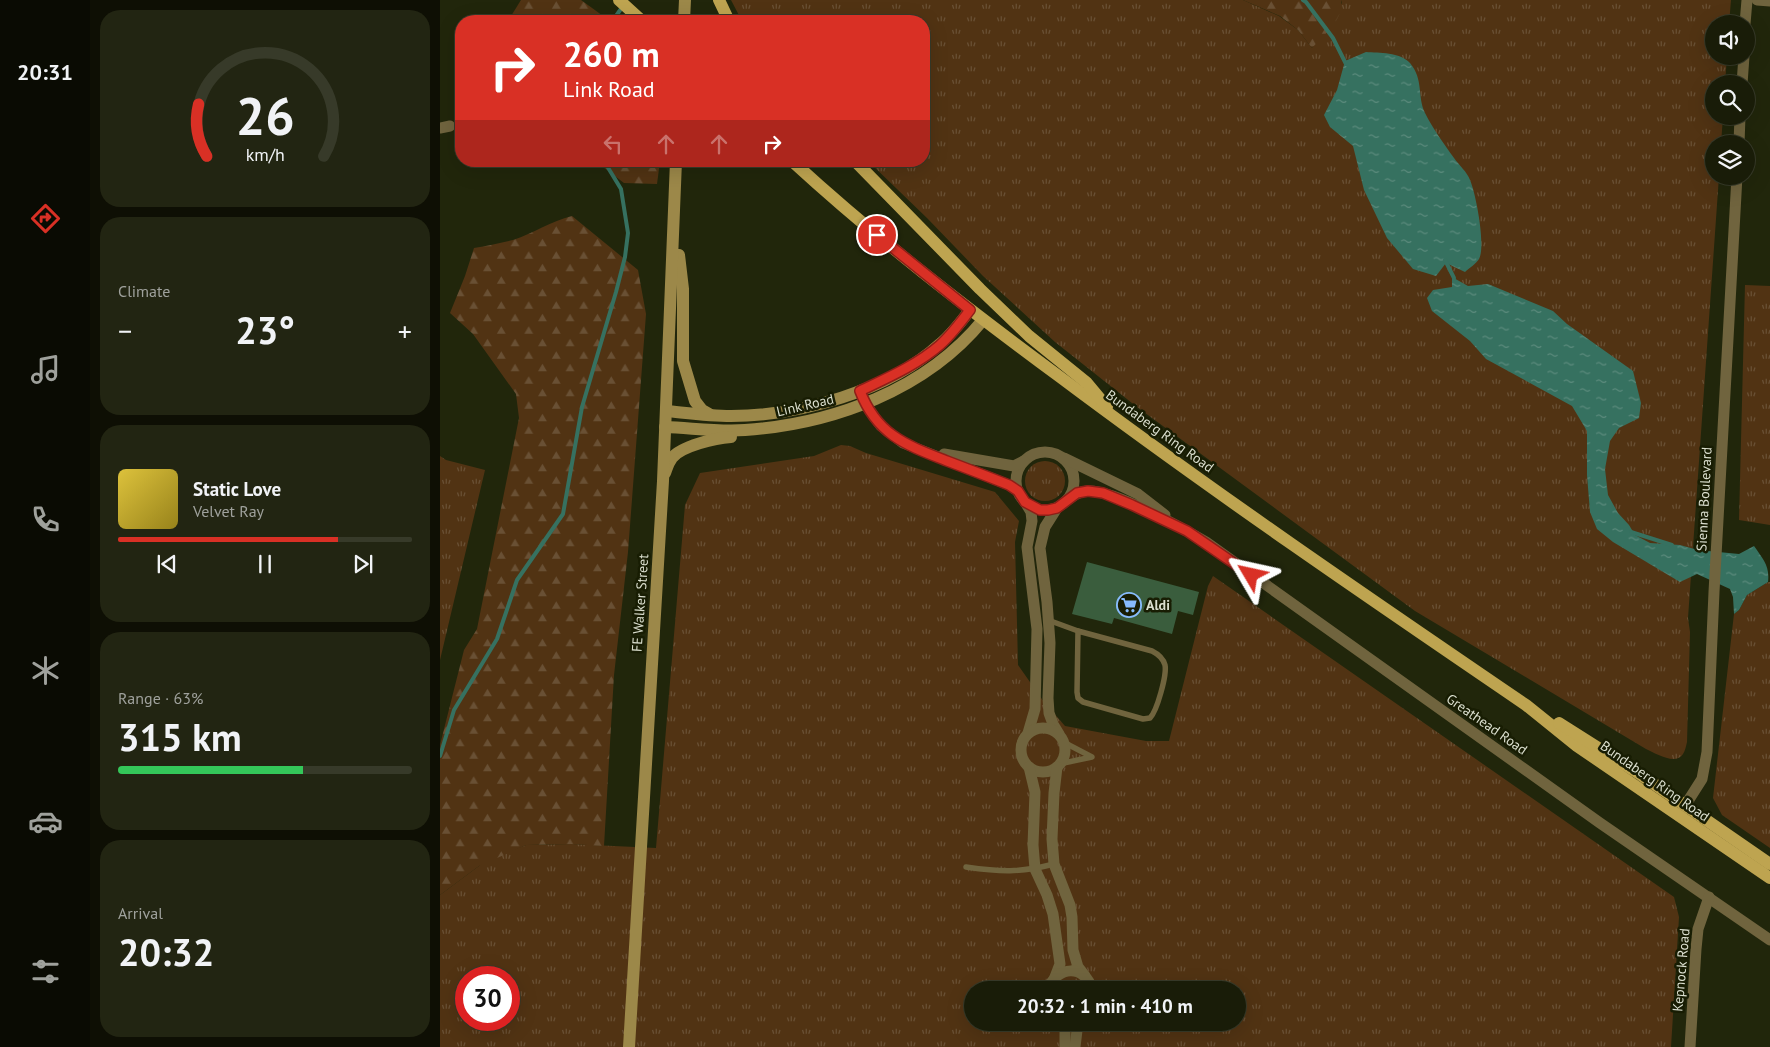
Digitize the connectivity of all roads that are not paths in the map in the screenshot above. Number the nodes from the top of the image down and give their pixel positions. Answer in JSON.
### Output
{"nodes":[{"id":1,"x":619,"y":0,"type":"edge"},
{"id":2,"x":685,"y":0,"type":"edge"},
{"id":3,"x":719,"y":0,"type":"edge"},
{"id":4,"x":1747,"y":0,"type":"edge"},
{"id":5,"x":1757,"y":0,"type":"edge"},
{"id":6,"x":1770,"y":1,"type":"edge"},
{"id":7,"x":635,"y":15,"type":"edge"},
{"id":8,"x":684,"y":15,"type":"edge"},
{"id":9,"x":726,"y":15,"type":"edge"},
{"id":10,"x":1746,"y":15,"type":"edge"},
{"id":11,"x":676,"y":167,"type":"edge"},
{"id":12,"x":799,"y":167,"type":"edge"},
{"id":13,"x":861,"y":167,"type":"edge"},
{"id":14,"x":1737,"y":185,"type":"edge"},
{"id":15,"x":674,"y":213,"type":"junction"},
{"id":16,"x":970,"y":310,"type":"junction"},
{"id":17,"x":983,"y":320,"type":"junction"},
{"id":18,"x":860,"y":391,"type":"junction"},
{"id":19,"x":865,"y":404,"type":"junction"},
{"id":20,"x":666,"y":411,"type":"junction"},
{"id":21,"x":712,"y":415,"type":"junction"},
{"id":22,"x":1121,"y":423,"type":"junction"},
{"id":23,"x":789,"y":426,"type":"junction"},
{"id":24,"x":665,"y":427,"type":"junction"},
{"id":25,"x":920,"y":450,"type":"junction"},
{"id":26,"x":1053,"y":453,"type":"junction"},
{"id":27,"x":1024,"y":461,"type":"junction"},
{"id":28,"x":663,"y":481,"type":"junction"},
{"id":29,"x":1018,"y":491,"type":"junction"},
{"id":30,"x":1025,"y":502,"type":"junction"},
{"id":31,"x":1061,"y":505,"type":"junction"},
{"id":32,"x":1187,"y":531,"type":"junction"},
{"id":33,"x":1036,"y":616,"type":"junction"},
{"id":34,"x":1049,"y":621,"type":"junction"},
{"id":35,"x":1078,"y":630,"type":"junction"},
{"id":36,"x":1028,"y":733,"type":"junction"},
{"id":37,"x":1061,"y":737,"type":"junction"},
{"id":38,"x":1058,"y":766,"type":"junction"},
{"id":39,"x":1029,"y":767,"type":"junction"},
{"id":40,"x":1682,"y":811,"type":"junction"},
{"id":41,"x":1054,"y":864,"type":"junction"},
{"id":42,"x":1770,"y":864,"type":"edge"},
{"id":43,"x":966,"y":867,"type":"dead end"},
{"id":44,"x":1035,"y":868,"type":"junction"},
{"id":45,"x":1770,"y":878,"type":"edge"},
{"id":46,"x":1709,"y":897,"type":"junction"},
{"id":47,"x":1770,"y":940,"type":"edge"},
{"id":48,"x":1052,"y":981,"type":"edge"},
{"id":49,"x":1054,"y":981,"type":"edge"},
{"id":50,"x":1088,"y":981,"type":"edge"},
{"id":51,"x":1088,"y":981,"type":"edge"},
{"id":52,"x":1065,"y":1031,"type":"edge"},
{"id":53,"x":1077,"y":1031,"type":"edge"},
{"id":54,"x":629,"y":1047,"type":"edge"},
{"id":55,"x":1065,"y":1047,"type":"edge"},
{"id":56,"x":1076,"y":1047,"type":"edge"},
{"id":57,"x":1690,"y":1047,"type":"edge"}],
"edges":[{"from":1,"to":7,"type":"main road"},
{"from":2,"to":8,"type":"main road"},
{"from":3,"to":9,"type":"main road"},
{"from":4,"to":10,"type":"street"},
{"from":5,"to":6,"type":"street"},
{"from":11,"to":15,"type":"main road","name":"FE Walker Street"},
{"from":12,"to":16,"type":"main road","name":"Bundaberg Ring Road"},
{"from":13,"to":22,"type":"main road"},
{"from":14,"to":40,"type":"street","name":"Sienna Boulevard"},
{"from":15,"to":20,"type":"main road","name":"FE Walker Street"},
{"from":15,"to":21,"type":"main road"},
{"from":16,"to":17,"type":"main road","name":"Bundaberg Ring Road"},
{"from":16,"to":18,"type":"main road","name":"Link Road"},
{"from":17,"to":19,"type":"main road","name":"Link Road"},
{"from":17,"to":22,"type":"main road","name":"Bundaberg Ring Road"},
{"from":18,"to":19,"type":"main road"},
{"from":18,"to":21,"type":"main road","name":"Link Road"},
{"from":19,"to":23,"type":"main road","name":"Link Road"},
{"from":19,"to":25,"type":"street"},
{"from":20,"to":21,"type":"main road","name":"Link Road"},
{"from":20,"to":24,"type":"main road","name":"FE Walker Street"},
{"from":22,"to":40,"type":"main road","name":"Bundaberg Ring Road"},
{"from":23,"to":24,"type":"main road","name":"Link Road"},
{"from":23,"to":28,"type":"main road"},
{"from":24,"to":28,"type":"main road","name":"FE Walker Street"},
{"from":25,"to":27,"type":"street"},
{"from":25,"to":29,"type":"street"},
{"from":26,"to":27,"type":"street"},
{"from":26,"to":31,"type":"street"},
{"from":26,"to":32,"type":"street","name":"Greathead Road"},
{"from":27,"to":29,"type":"street"},
{"from":28,"to":54,"type":"main road","name":"FE Walker Street"},
{"from":29,"to":30,"type":"street"},
{"from":30,"to":31,"type":"street"},
{"from":30,"to":33,"type":"street"},
{"from":31,"to":32,"type":"street","name":"Greathead Road"},
{"from":31,"to":34,"type":"street"},
{"from":32,"to":46,"type":"street","name":"Greathead Road"},
{"from":33,"to":34,"type":"lane"},
{"from":33,"to":36,"type":"street"},
{"from":34,"to":35,"type":"lane"},
{"from":34,"to":37,"type":"street"},
{"from":35,"to":35,"type":"lane"},
{"from":36,"to":37,"type":"street"},
{"from":36,"to":39,"type":"street"},
{"from":37,"to":38,"type":"street"},
{"from":37,"to":38,"type":"lane"},
{"from":38,"to":39,"type":"street"},
{"from":38,"to":41,"type":"street"},
{"from":39,"to":44,"type":"street"},
{"from":40,"to":42,"type":"main road","name":"Bundaberg Ring Road"},
{"from":40,"to":45,"type":"main road","name":"Bundaberg Ring Road"},
{"from":41,"to":44,"type":"lane"},
{"from":41,"to":50,"type":"street"},
{"from":43,"to":44,"type":"lane"},
{"from":44,"to":48,"type":"street"},
{"from":46,"to":47,"type":"street","name":"Greathead Road"},
{"from":46,"to":57,"type":"street","name":"Kepnock Road"},
{"from":49,"to":51,"type":"street"},
{"from":52,"to":55,"type":"street"},
{"from":53,"to":56,"type":"street"}]}
